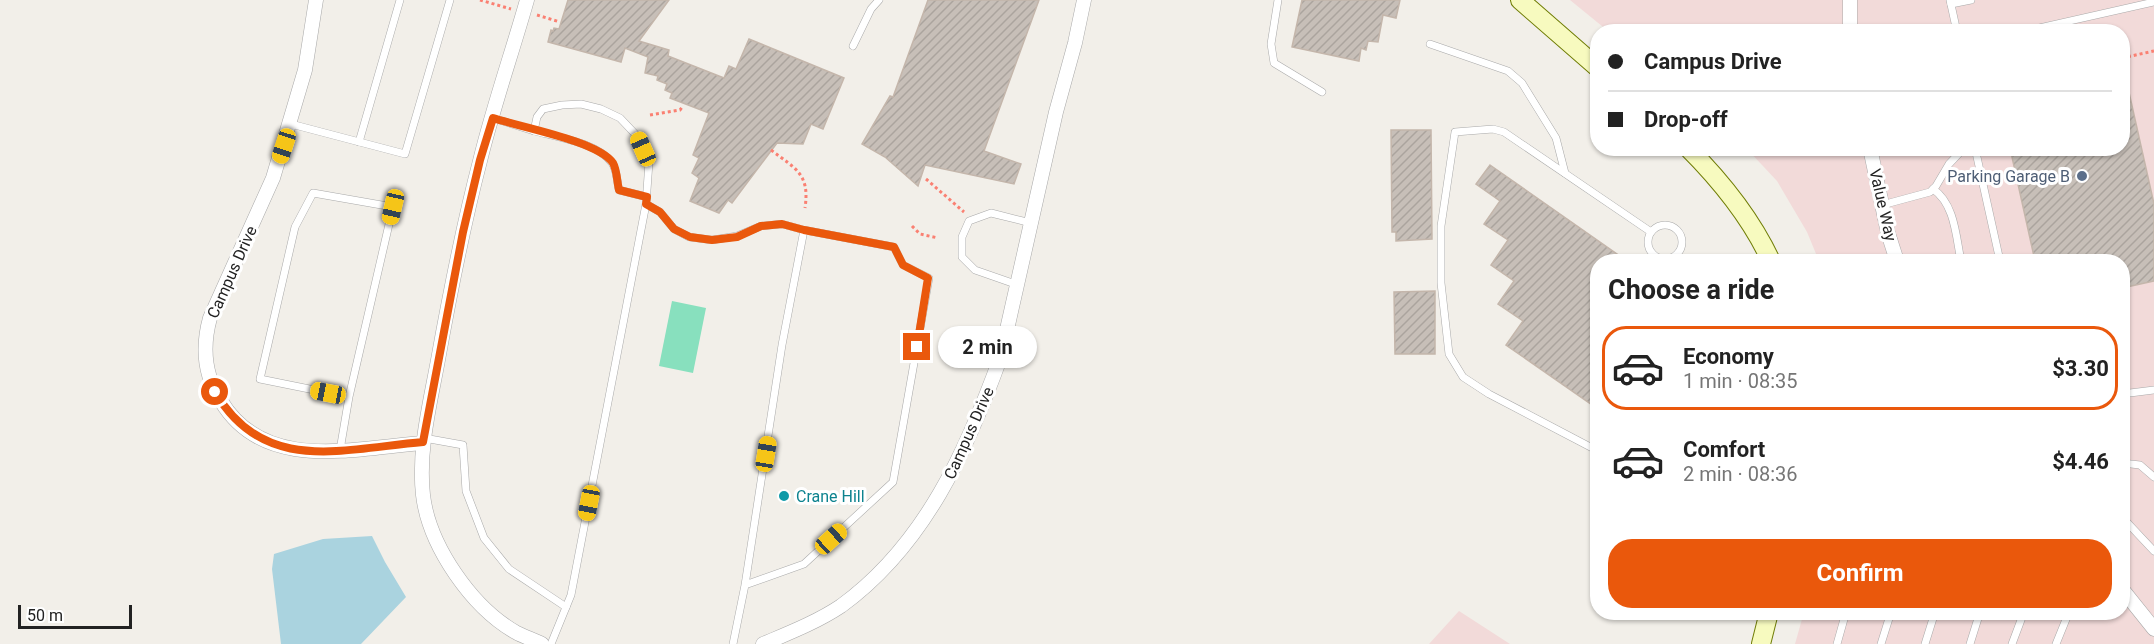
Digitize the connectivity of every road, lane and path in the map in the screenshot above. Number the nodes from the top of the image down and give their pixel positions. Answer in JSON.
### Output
{"nodes":[{"id":1,"x":316,"y":0,"type":"edge"},
{"id":2,"x":400,"y":0,"type":"edge"},
{"id":3,"x":450,"y":0,"type":"edge"},
{"id":4,"x":480,"y":0,"type":"edge"},
{"id":5,"x":527,"y":0,"type":"edge"},
{"id":6,"x":879,"y":0,"type":"edge"},
{"id":7,"x":1084,"y":0,"type":"edge"},
{"id":8,"x":1278,"y":0,"type":"edge"},
{"id":9,"x":1520,"y":0,"type":"edge"},
{"id":10,"x":1850,"y":0,"type":"edge"},
{"id":11,"x":1971,"y":0,"type":"edge"},
{"id":12,"x":1950,"y":2,"type":"edge"},
{"id":13,"x":2154,"y":2,"type":"edge"},
{"id":14,"x":511,"y":9,"type":"dead end"},
{"id":15,"x":535,"y":15,"type":"dead end"},
{"id":16,"x":560,"y":22,"type":"dead end"},
{"id":17,"x":1850,"y":24,"type":"edge"},
{"id":18,"x":1955,"y":24,"type":"edge"},
{"id":19,"x":2057,"y":24,"type":"edge"},
{"id":20,"x":1430,"y":44,"type":"dead end"},
{"id":21,"x":853,"y":46,"type":"dead end"},
{"id":22,"x":2154,"y":51,"type":"edge"},
{"id":23,"x":2130,"y":56,"type":"edge"},
{"id":24,"x":1590,"y":61,"type":"edge"},
{"id":25,"x":1322,"y":92,"type":"dead end"},
{"id":26,"x":683,"y":106,"type":"dead end"},
{"id":27,"x":650,"y":115,"type":"dead end"},
{"id":28,"x":493,"y":118,"type":"junction"},
{"id":29,"x":291,"y":123,"type":"junction"},
{"id":30,"x":534,"y":130,"type":"junction"},
{"id":31,"x":359,"y":142,"type":"junction"},
{"id":32,"x":771,"y":150,"type":"dead end"},
{"id":33,"x":1696,"y":156,"type":"edge"},
{"id":34,"x":1872,"y":156,"type":"edge"},
{"id":35,"x":1956,"y":156,"type":"edge"},
{"id":36,"x":1977,"y":156,"type":"edge"},
{"id":37,"x":1565,"y":173,"type":"junction"},
{"id":38,"x":926,"y":179,"type":"dead end"},
{"id":39,"x":1933,"y":189,"type":"junction"},
{"id":40,"x":646,"y":201,"type":"junction"},
{"id":41,"x":1882,"y":206,"type":"junction"},
{"id":42,"x":805,"y":208,"type":"dead end"},
{"id":43,"x":964,"y":212,"type":"dead end"},
{"id":44,"x":1031,"y":223,"type":"junction"},
{"id":45,"x":912,"y":226,"type":"dead end"},
{"id":46,"x":804,"y":230,"type":"junction"},
{"id":47,"x":1651,"y":232,"type":"junction"},
{"id":48,"x":938,"y":238,"type":"dead end"},
{"id":49,"x":1653,"y":254,"type":"edge"},
{"id":50,"x":1679,"y":254,"type":"edge"},
{"id":51,"x":1768,"y":254,"type":"edge"},
{"id":52,"x":1895,"y":254,"type":"edge"},
{"id":53,"x":1959,"y":254,"type":"edge"},
{"id":54,"x":1998,"y":254,"type":"edge"},
{"id":55,"x":1018,"y":285,"type":"junction"},
{"id":56,"x":2154,"y":390,"type":"edge"},
{"id":57,"x":2130,"y":393,"type":"edge"},
{"id":58,"x":349,"y":397,"type":"junction"},
{"id":59,"x":423,"y":440,"type":"junction"},
{"id":60,"x":1590,"y":447,"type":"edge"},
{"id":61,"x":340,"y":450,"type":"junction"},
{"id":62,"x":2130,"y":464,"type":"edge"},
{"id":63,"x":2154,"y":477,"type":"edge"},
{"id":64,"x":2130,"y":526,"type":"edge"},
{"id":65,"x":2154,"y":551,"type":"edge"},
{"id":66,"x":746,"y":585,"type":"junction"},
{"id":67,"x":2130,"y":599,"type":"edge"},
{"id":68,"x":566,"y":607,"type":"junction"},
{"id":69,"x":1767,"y":620,"type":"edge"},
{"id":70,"x":1844,"y":620,"type":"edge"},
{"id":71,"x":1888,"y":620,"type":"edge"},
{"id":72,"x":1932,"y":620,"type":"edge"},
{"id":73,"x":1978,"y":620,"type":"edge"},
{"id":74,"x":2021,"y":620,"type":"edge"},
{"id":75,"x":2066,"y":620,"type":"edge"},
{"id":76,"x":2154,"y":629,"type":"edge"},
{"id":77,"x":542,"y":644,"type":"edge"},
{"id":78,"x":551,"y":644,"type":"edge"},
{"id":79,"x":733,"y":644,"type":"edge"},
{"id":80,"x":763,"y":644,"type":"edge"},
{"id":81,"x":1761,"y":644,"type":"edge"},
{"id":82,"x":1837,"y":644,"type":"edge"},
{"id":83,"x":1881,"y":644,"type":"edge"},
{"id":84,"x":1925,"y":644,"type":"edge"},
{"id":85,"x":1970,"y":644,"type":"edge"},
{"id":86,"x":2012,"y":644,"type":"edge"},
{"id":87,"x":2056,"y":644,"type":"edge"}],
"edges":[{"from":1,"to":29,"type":"street","name":"Campus Drive"},
{"from":2,"to":31,"type":"lane"},
{"from":3,"to":31,"type":"lane"},
{"from":4,"to":14,"type":"path"},
{"from":5,"to":28,"type":"street"},
{"from":6,"to":21,"type":"lane"},
{"from":7,"to":44,"type":"street","name":"Campus Drive"},
{"from":8,"to":25,"type":"lane"},
{"from":9,"to":24,"type":"street"},
{"from":10,"to":17,"type":"street"},
{"from":11,"to":12,"type":"lane"},
{"from":12,"to":18,"type":"lane"},
{"from":13,"to":19,"type":"lane"},
{"from":15,"to":16,"type":"path"},
{"from":20,"to":37,"type":"lane"},
{"from":22,"to":23,"type":"path"},
{"from":26,"to":27,"type":"path"},
{"from":28,"to":30,"type":"lane"},
{"from":28,"to":59,"type":"street"},
{"from":29,"to":31,"type":"lane"},
{"from":29,"to":61,"type":"street","name":"Campus Drive"},
{"from":30,"to":40,"type":"lane"},
{"from":30,"to":40,"type":"lane"},
{"from":32,"to":42,"type":"path"},
{"from":33,"to":51,"type":"street"},
{"from":34,"to":41,"type":"street","name":"Value Way"},
{"from":35,"to":39,"type":"lane"},
{"from":36,"to":54,"type":"lane"},
{"from":37,"to":47,"type":"lane"},
{"from":37,"to":60,"type":"lane"},
{"from":38,"to":43,"type":"path"},
{"from":39,"to":41,"type":"lane"},
{"from":39,"to":53,"type":"lane"},
{"from":40,"to":46,"type":"lane"},
{"from":40,"to":68,"type":"lane"},
{"from":41,"to":52,"type":"street","name":"Value Way"},
{"from":44,"to":55,"type":"street","name":"Campus Drive"},
{"from":44,"to":55,"type":"lane"},
{"from":45,"to":48,"type":"path"},
{"from":46,"to":66,"type":"lane"},
{"from":46,"to":66,"type":"lane"},
{"from":47,"to":49,"type":"lane"},
{"from":47,"to":50,"type":"lane"},
{"from":55,"to":80,"type":"street","name":"Campus Drive"},
{"from":56,"to":57,"type":"lane"},
{"from":58,"to":58,"type":"lane"},
{"from":58,"to":61,"type":"lane"},
{"from":59,"to":61,"type":"street","name":"Campus Drive"},
{"from":59,"to":68,"type":"lane"},
{"from":59,"to":77,"type":"street"},
{"from":62,"to":63,"type":"lane"},
{"from":64,"to":65,"type":"lane"},
{"from":66,"to":79,"type":"lane"},
{"from":67,"to":76,"type":"street"},
{"from":68,"to":78,"type":"lane"},
{"from":69,"to":81,"type":"street"},
{"from":70,"to":82,"type":"lane"},
{"from":71,"to":83,"type":"lane"},
{"from":72,"to":84,"type":"lane"},
{"from":73,"to":85,"type":"lane"},
{"from":74,"to":86,"type":"lane"},
{"from":75,"to":87,"type":"lane"}]}
